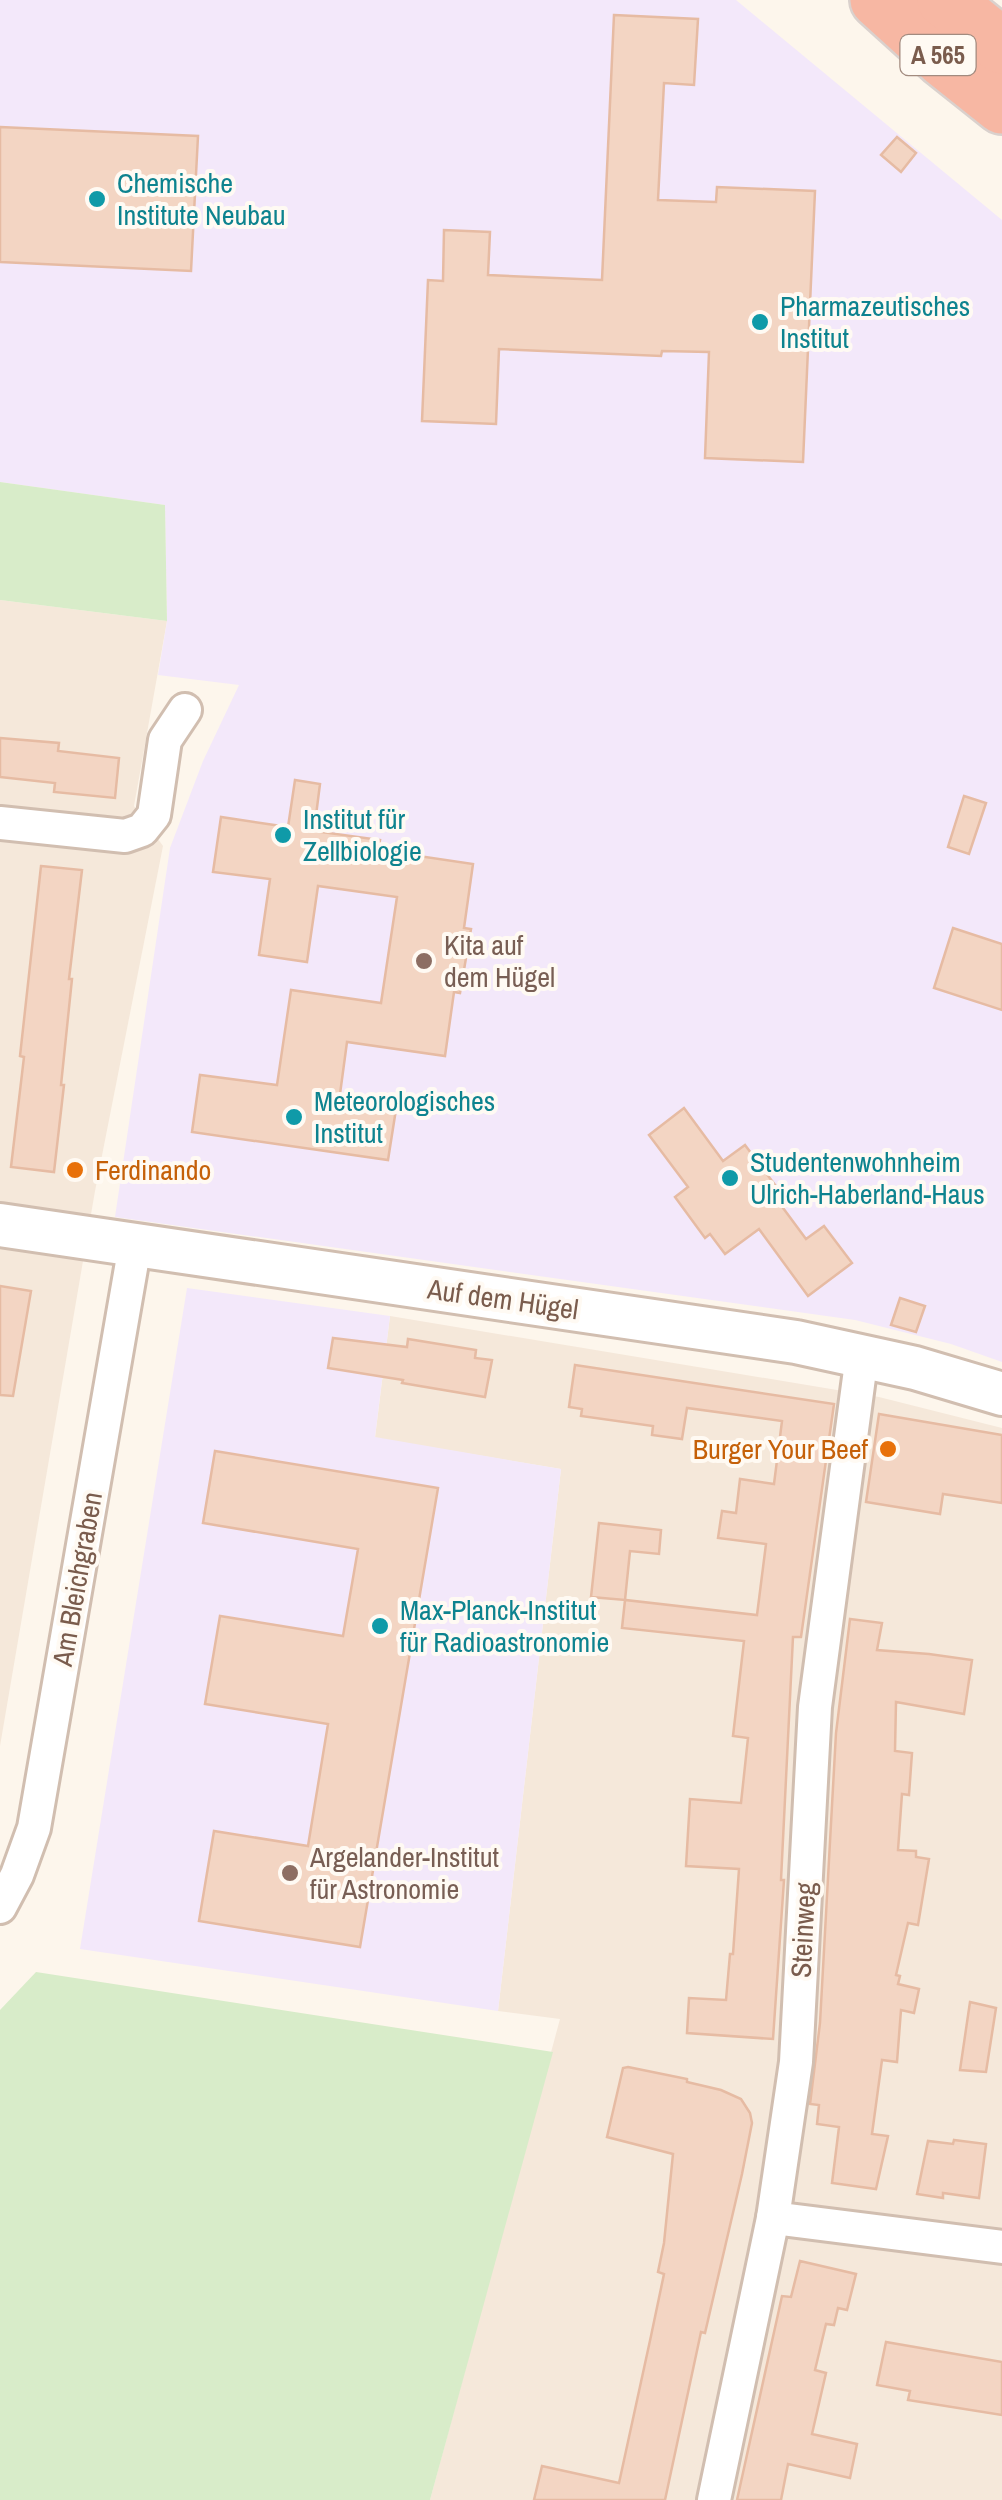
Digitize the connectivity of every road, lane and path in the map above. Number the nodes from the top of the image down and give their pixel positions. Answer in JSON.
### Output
{"nodes":[{"id":1,"x":878,"y":0,"type":"edge"},
{"id":2,"x":949,"y":3,"type":"edge"},
{"id":3,"x":1002,"y":35,"type":"edge"},
{"id":4,"x":1002,"y":46,"type":"edge"},
{"id":5,"x":1002,"y":106,"type":"edge"},
{"id":6,"x":185,"y":710,"type":"dead end"},
{"id":7,"x":0,"y":823,"type":"edge"},
{"id":8,"x":0,"y":1225,"type":"edge"},
{"id":9,"x":135,"y":1245,"type":"junction"},
{"id":10,"x":862,"y":1355,"type":"junction"},
{"id":11,"x":1002,"y":1394,"type":"edge"},
{"id":12,"x":0,"y":1907,"type":"edge"},
{"id":13,"x":772,"y":2218,"type":"junction"},
{"id":14,"x":1002,"y":2247,"type":"edge"},
{"id":15,"x":714,"y":2500,"type":"edge"}],
"edges":[{"from":1,"to":5,"type":"highway","number":"A 565"},
{"from":2,"to":3,"type":"highway"},
{"from":2,"to":4,"type":"highway","number":"A 565"},
{"from":6,"to":7,"type":"street"},
{"from":8,"to":9,"type":"street","name":"Auf dem Hügel"},
{"from":9,"to":10,"type":"street","name":"Auf dem Hügel"},
{"from":9,"to":12,"type":"street","name":"Am Bleichgraben"},
{"from":10,"to":11,"type":"street","name":"Auf dem Hügel"},
{"from":10,"to":13,"type":"street","name":"Steinweg"},
{"from":13,"to":14,"type":"street"},
{"from":13,"to":15,"type":"street","name":"Steinweg"}]}
